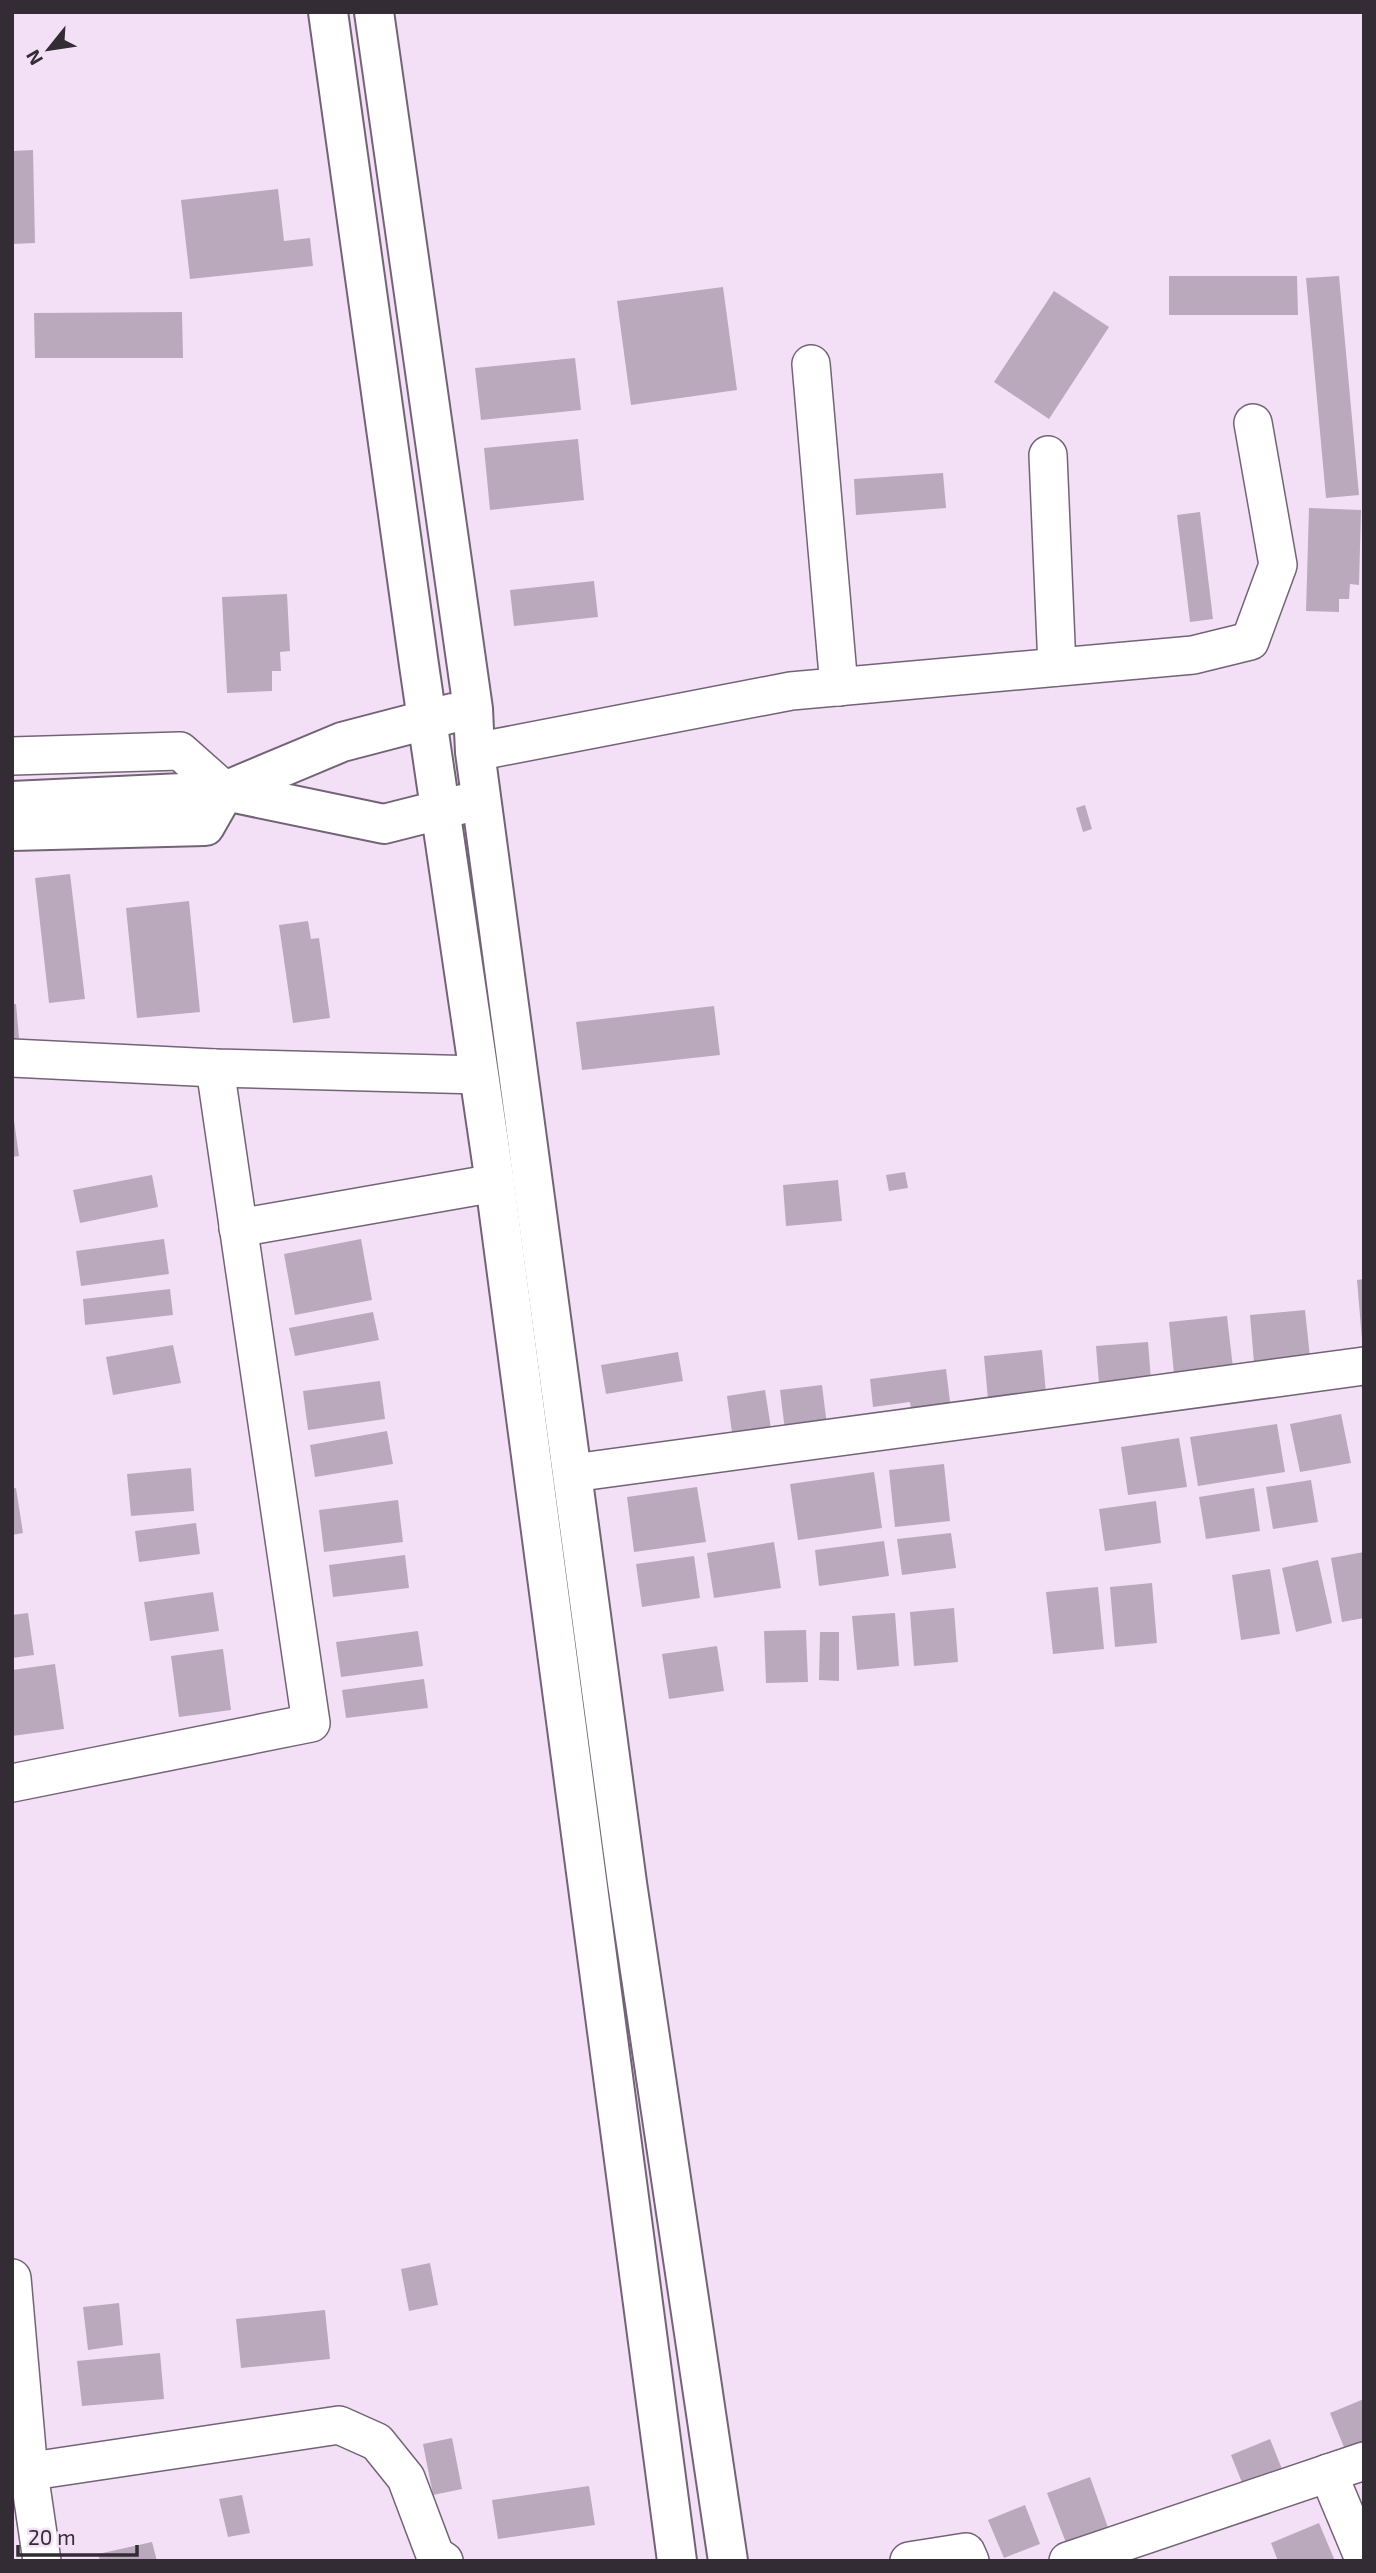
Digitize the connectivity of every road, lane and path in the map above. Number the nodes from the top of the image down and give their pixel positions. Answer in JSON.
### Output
{"nodes":[{"id":1,"x":328,"y":12,"type":"edge"},
{"id":2,"x":374,"y":12,"type":"edge"},
{"id":3,"x":811,"y":364,"type":"dead end"},
{"id":4,"x":1253,"y":423,"type":"dead end"},
{"id":5,"x":1048,"y":455,"type":"dead end"},
{"id":6,"x":1058,"y":667,"type":"junction"},
{"id":7,"x":839,"y":687,"type":"junction"},
{"id":8,"x":473,"y":709,"type":"junction"},
{"id":9,"x":427,"y":719,"type":"junction"},
{"id":10,"x":475,"y":752,"type":"junction"},
{"id":11,"x":12,"y":756,"type":"edge"},
{"id":12,"x":225,"y":791,"type":"junction"},
{"id":13,"x":482,"y":798,"type":"junction"},
{"id":14,"x":12,"y":801,"type":"edge"},
{"id":15,"x":440,"y":811,"type":"junction"},
{"id":16,"x":12,"y":831,"type":"edge"},
{"id":17,"x":12,"y":1058,"type":"edge"},
{"id":18,"x":215,"y":1068,"type":"junction"},
{"id":19,"x":479,"y":1075,"type":"junction"},
{"id":20,"x":495,"y":1183,"type":"junction"},
{"id":21,"x":238,"y":1228,"type":"junction"},
{"id":22,"x":1364,"y":1366,"type":"edge"},
{"id":23,"x":573,"y":1473,"type":"junction"},
{"id":24,"x":12,"y":1783,"type":"edge"},
{"id":25,"x":12,"y":2278,"type":"edge"},
{"id":26,"x":1364,"y":2461,"type":"edge"},
{"id":27,"x":1328,"y":2473,"type":"junction"},
{"id":28,"x":21,"y":2474,"type":"edge"},
{"id":29,"x":670,"y":2559,"type":"edge"},
{"id":30,"x":1364,"y":2559,"type":"edge"},
{"id":31,"x":42,"y":2561,"type":"edge"},
{"id":32,"x":444,"y":2561,"type":"edge"},
{"id":33,"x":728,"y":2561,"type":"edge"},
{"id":34,"x":909,"y":2561,"type":"edge"},
{"id":35,"x":970,"y":2561,"type":"edge"},
{"id":36,"x":1068,"y":2561,"type":"edge"}],
"edges":[{"from":1,"to":9,"type":"main road"},
{"from":2,"to":8,"type":"main road"},
{"from":3,"to":7,"type":"street"},
{"from":4,"to":6,"type":"street"},
{"from":5,"to":6,"type":"street"},
{"from":6,"to":7,"type":"street"},
{"from":7,"to":10,"type":"street"},
{"from":8,"to":9,"type":"main road"},
{"from":8,"to":10,"type":"main road"},
{"from":9,"to":12,"type":"main road"},
{"from":9,"to":15,"type":"main road"},
{"from":10,"to":13,"type":"main road"},
{"from":11,"to":12,"type":"street"},
{"from":12,"to":14,"type":"main road"},
{"from":12,"to":15,"type":"main road"},
{"from":12,"to":16,"type":"main road"},
{"from":13,"to":15,"type":"main road"},
{"from":13,"to":23,"type":"main road"},
{"from":15,"to":19,"type":"main road"},
{"from":17,"to":18,"type":"street"},
{"from":18,"to":19,"type":"street"},
{"from":18,"to":21,"type":"street"},
{"from":19,"to":20,"type":"main road"},
{"from":20,"to":21,"type":"street"},
{"from":20,"to":29,"type":"main road"},
{"from":21,"to":24,"type":"street"},
{"from":22,"to":23,"type":"street"},
{"from":23,"to":33,"type":"main road"},
{"from":25,"to":28,"type":"street"},
{"from":26,"to":27,"type":"street"},
{"from":27,"to":30,"type":"street"},
{"from":27,"to":36,"type":"street"},
{"from":28,"to":31,"type":"street"},
{"from":28,"to":32,"type":"street"},
{"from":34,"to":35,"type":"street"}]}
